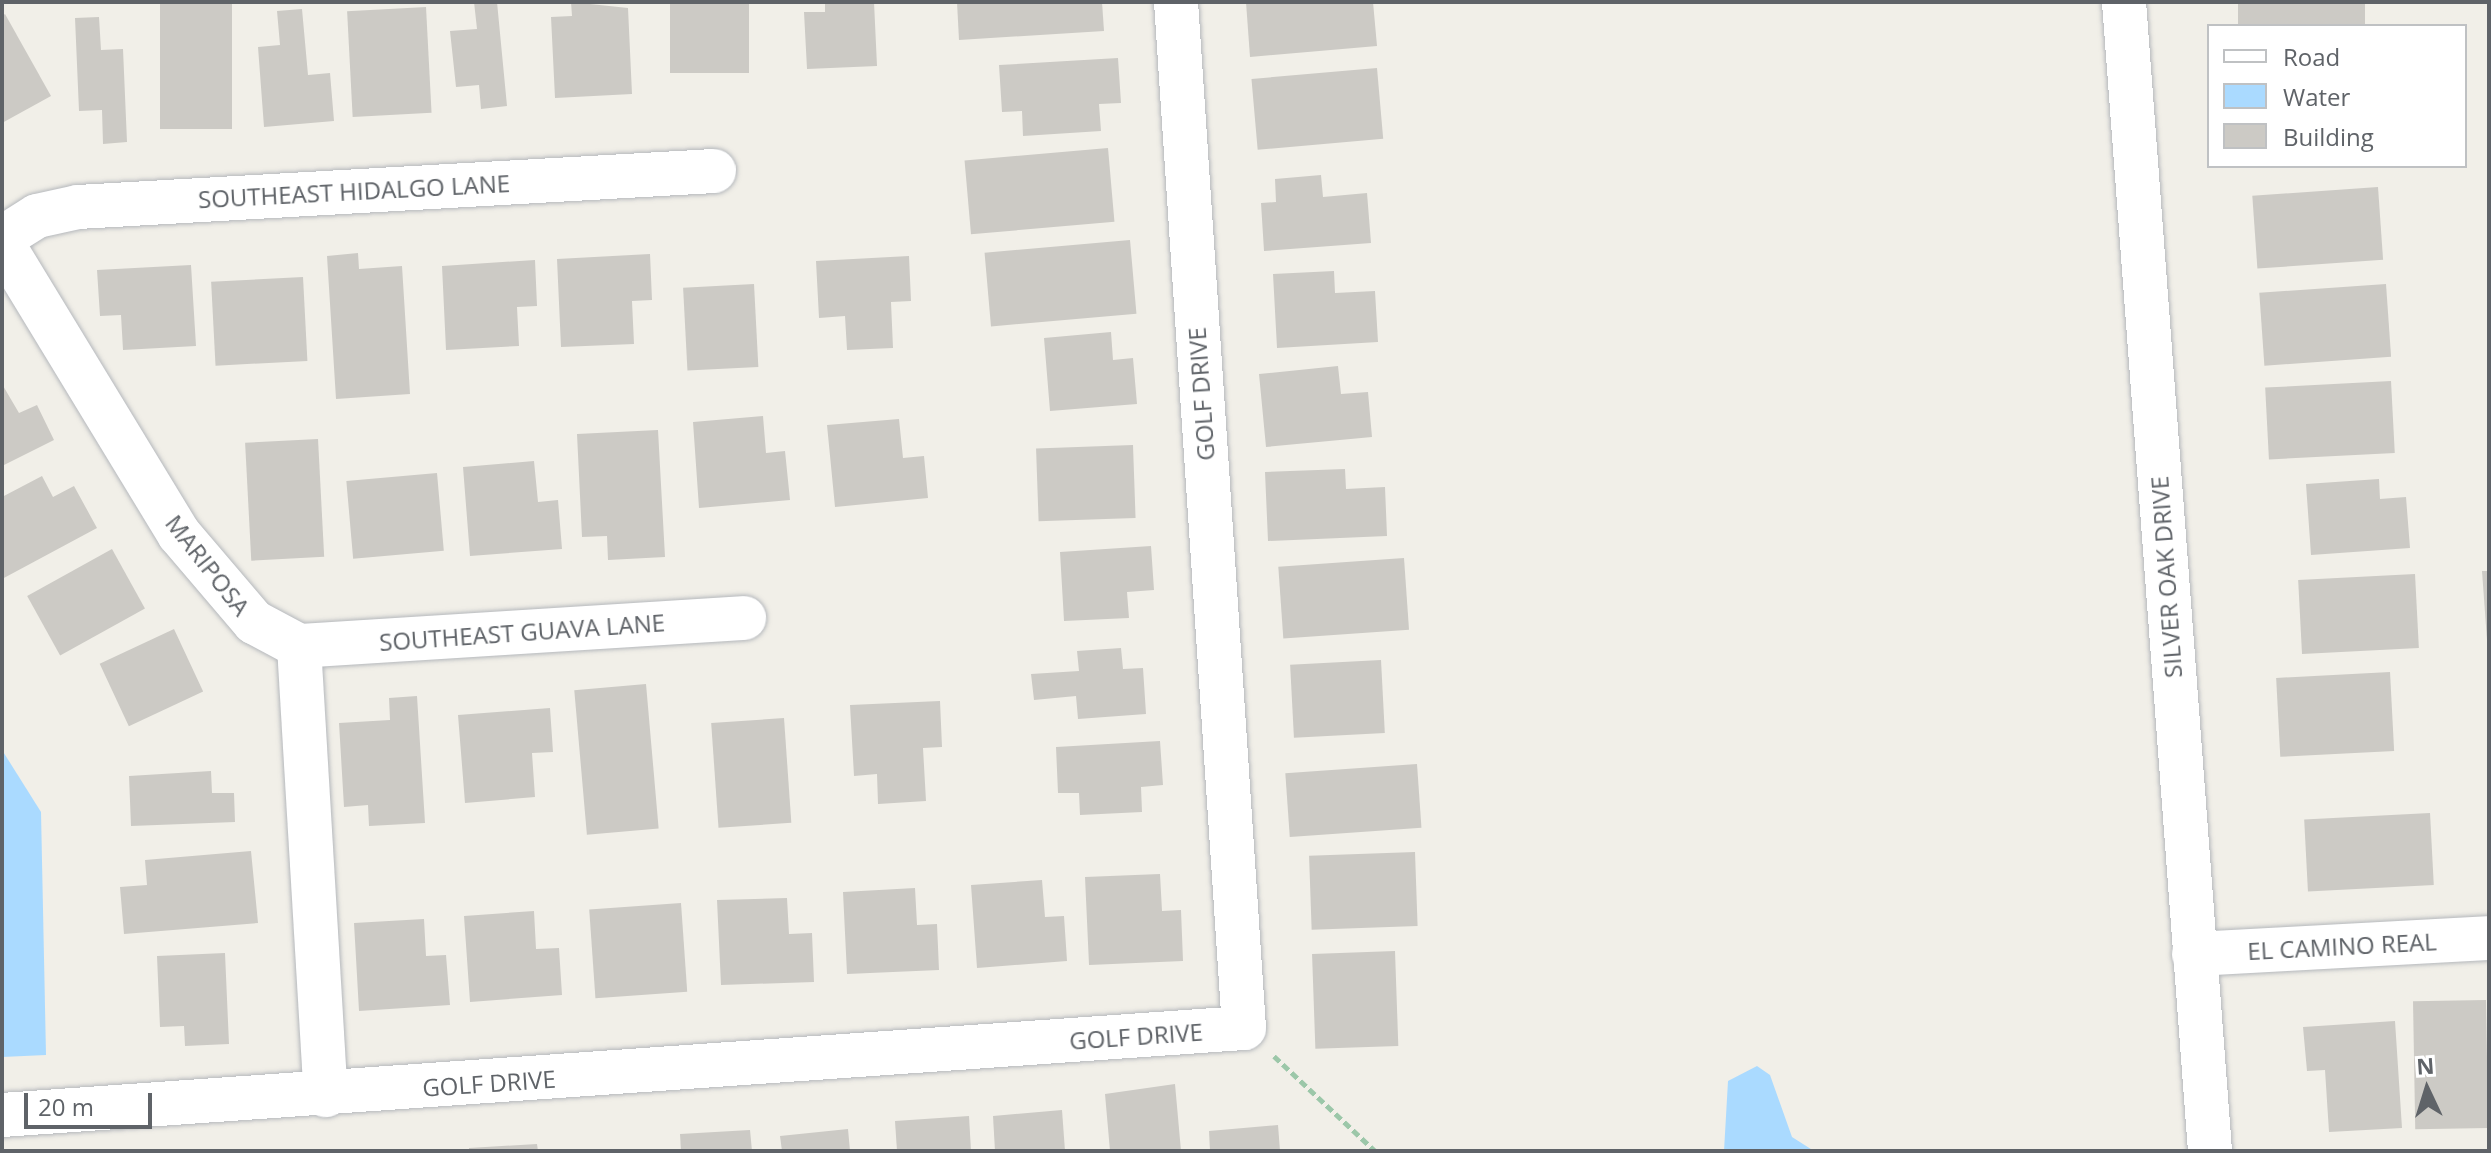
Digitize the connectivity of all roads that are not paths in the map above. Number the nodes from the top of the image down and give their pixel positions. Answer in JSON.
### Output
{"nodes":[{"id":1,"x":1176,"y":2,"type":"edge"},
{"id":2,"x":2124,"y":2,"type":"edge"},
{"id":3,"x":714,"y":171,"type":"dead end"},
{"id":4,"x":2,"y":241,"type":"edge"},
{"id":5,"x":744,"y":618,"type":"dead end"},
{"id":6,"x":299,"y":646,"type":"junction"},
{"id":7,"x":2489,"y":938,"type":"edge"},
{"id":8,"x":2194,"y":954,"type":"junction"},
{"id":9,"x":326,"y":1095,"type":"junction"},
{"id":10,"x":2,"y":1115,"type":"edge"},
{"id":11,"x":2210,"y":1151,"type":"edge"}],
"edges":[{"from":1,"to":9,"type":"street","name":"GOLF DRIVE"},
{"from":2,"to":8,"type":"street","name":"SILVER OAK DRIVE"},
{"from":3,"to":4,"type":"street","name":"SOUTHEAST HIDALGO LANE"},
{"from":4,"to":6,"type":"street","name":"MARIPOSA"},
{"from":5,"to":6,"type":"street","name":"SOUTHEAST GUAVA LANE"},
{"from":6,"to":9,"type":"street"},
{"from":7,"to":8,"type":"street","name":"EL CAMINO REAL"},
{"from":8,"to":11,"type":"street","name":"SILVER OAK DRIVE"},
{"from":9,"to":10,"type":"street","name":"GOLF DRIVE"}]}
